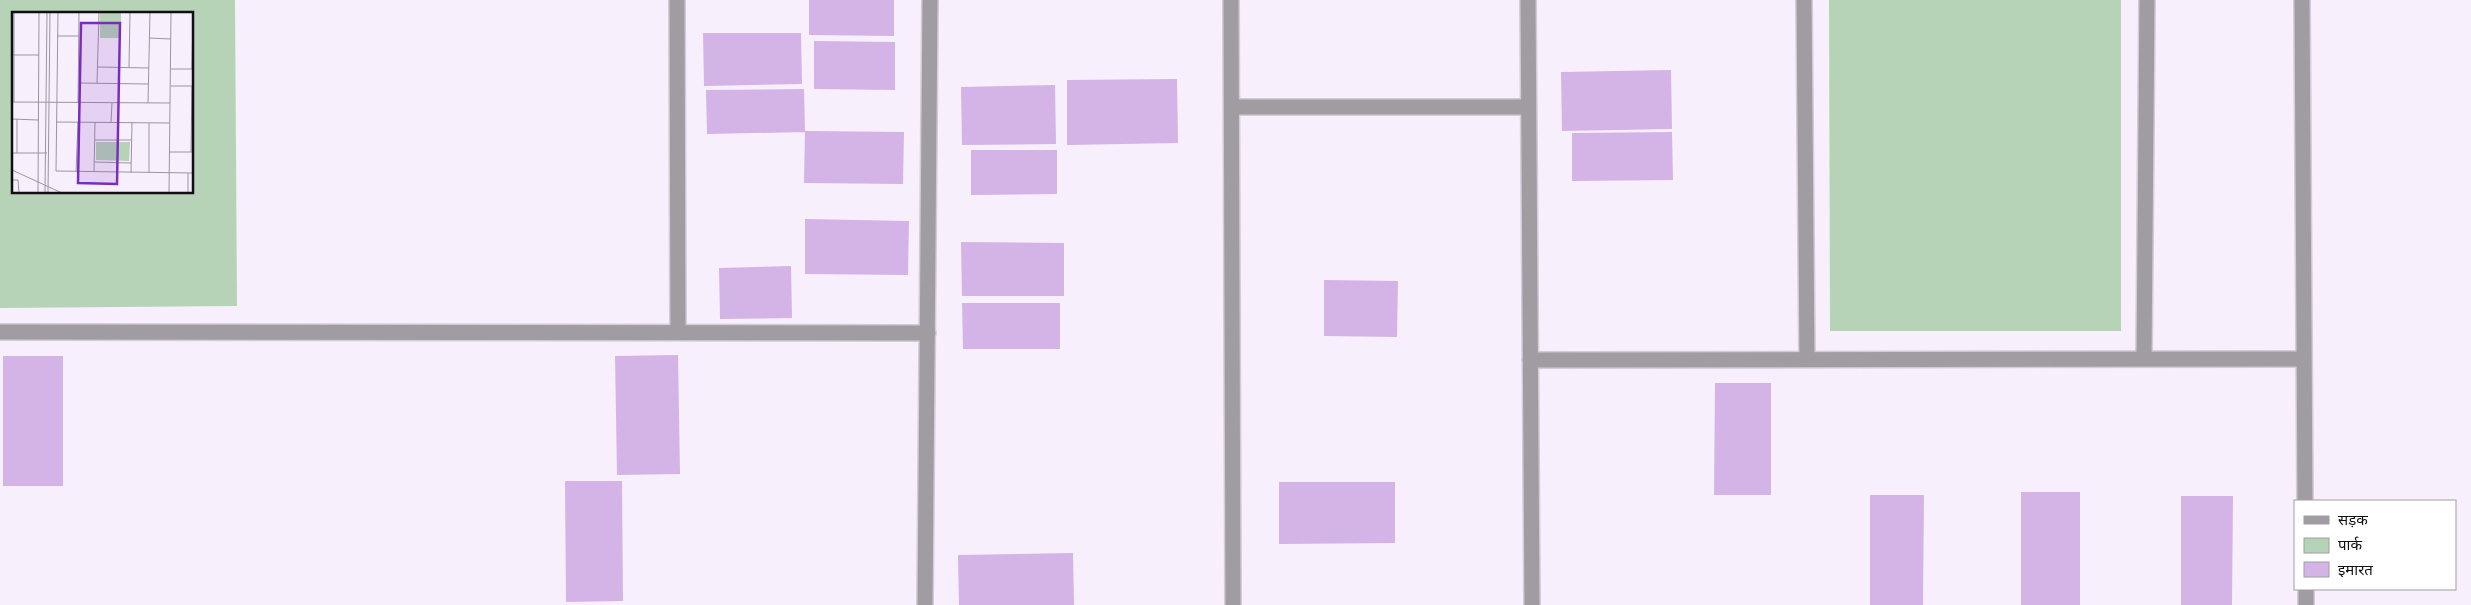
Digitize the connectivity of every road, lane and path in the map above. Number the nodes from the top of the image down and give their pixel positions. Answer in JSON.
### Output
{"nodes":[{"id":1,"x":677,"y":0,"type":"edge"},
{"id":2,"x":930,"y":0,"type":"edge"},
{"id":3,"x":1231,"y":0,"type":"edge"},
{"id":4,"x":1528,"y":0,"type":"edge"},
{"id":5,"x":1804,"y":0,"type":"edge"},
{"id":6,"x":2147,"y":0,"type":"edge"},
{"id":7,"x":2302,"y":0,"type":"edge"},
{"id":8,"x":1233,"y":107,"type":"junction"},
{"id":9,"x":1528,"y":107,"type":"junction"},
{"id":10,"x":0,"y":332,"type":"edge"},
{"id":11,"x":678,"y":332,"type":"junction"},
{"id":12,"x":928,"y":333,"type":"junction"},
{"id":13,"x":1807,"y":359,"type":"junction"},
{"id":14,"x":2144,"y":359,"type":"junction"},
{"id":15,"x":2304,"y":359,"type":"junction"},
{"id":16,"x":1530,"y":360,"type":"junction"},
{"id":17,"x":2305,"y":500,"type":"edge"},
{"id":18,"x":2306,"y":590,"type":"edge"},
{"id":19,"x":925,"y":605,"type":"edge"},
{"id":20,"x":1233,"y":605,"type":"edge"},
{"id":21,"x":1532,"y":605,"type":"edge"},
{"id":22,"x":2306,"y":605,"type":"edge"}],
"edges":[{"from":1,"to":11,"type":"street"},
{"from":2,"to":12,"type":"street"},
{"from":3,"to":8,"type":"street"},
{"from":4,"to":9,"type":"street"},
{"from":5,"to":13,"type":"street"},
{"from":6,"to":14,"type":"street"},
{"from":7,"to":15,"type":"street"},
{"from":8,"to":9,"type":"street"},
{"from":8,"to":20,"type":"street"},
{"from":9,"to":16,"type":"street"},
{"from":10,"to":11,"type":"street"},
{"from":11,"to":12,"type":"street"},
{"from":12,"to":19,"type":"street"},
{"from":13,"to":14,"type":"street"},
{"from":13,"to":16,"type":"street"},
{"from":14,"to":15,"type":"street"},
{"from":15,"to":17,"type":"street"},
{"from":16,"to":21,"type":"street"},
{"from":18,"to":22,"type":"street"}]}
